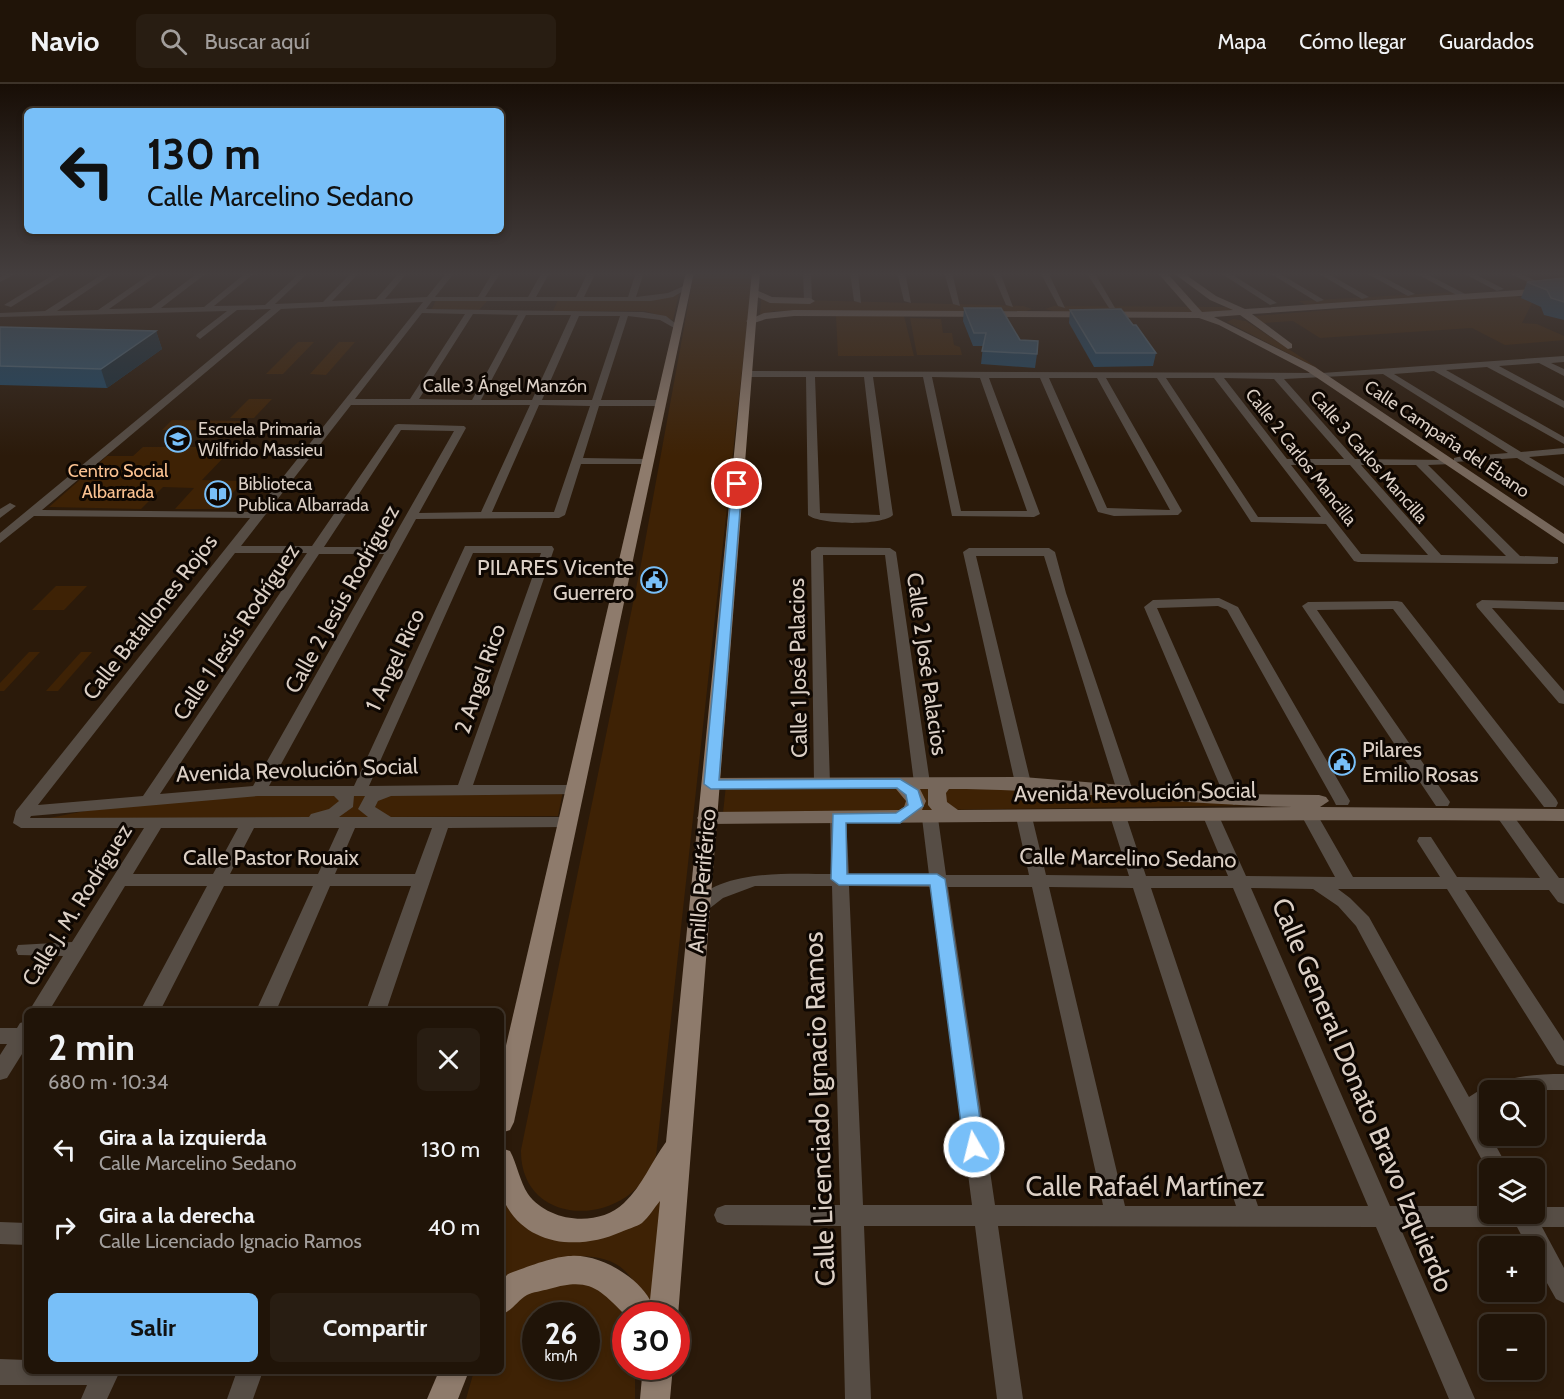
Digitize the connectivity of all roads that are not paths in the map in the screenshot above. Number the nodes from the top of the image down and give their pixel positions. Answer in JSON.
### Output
{"nodes":[{"id":1,"x":203,"y":333,"type":"edge"},
{"id":2,"x":240,"y":333,"type":"edge"},
{"id":3,"x":404,"y":333,"type":"edge"},
{"id":4,"x":457,"y":333,"type":"edge"},
{"id":5,"x":512,"y":333,"type":"edge"},
{"id":6,"x":567,"y":333,"type":"edge"},
{"id":7,"x":619,"y":333,"type":"edge"},
{"id":8,"x":675,"y":333,"type":"edge"},
{"id":9,"x":750,"y":333,"type":"edge"},
{"id":10,"x":1242,"y":333,"type":"edge"},
{"id":11,"x":1270,"y":333,"type":"edge"},
{"id":12,"x":200,"y":336,"type":"dead end"},
{"id":13,"x":226,"y":339,"type":"dead end"},
{"id":14,"x":216,"y":353,"type":"junction"},
{"id":15,"x":1564,"y":359,"type":"edge"},
{"id":16,"x":1541,"y":361,"type":"junction"},
{"id":17,"x":1489,"y":364,"type":"junction"},
{"id":18,"x":193,"y":368,"type":"dead end"},
{"id":19,"x":1436,"y":368,"type":"junction"},
{"id":20,"x":1385,"y":372,"type":"junction"},
{"id":21,"x":1564,"y":373,"type":"edge"},
{"id":22,"x":748,"y":374,"type":"junction"},
{"id":23,"x":810,"y":374,"type":"junction"},
{"id":24,"x":868,"y":374,"type":"junction"},
{"id":25,"x":927,"y":375,"type":"junction"},
{"id":26,"x":984,"y":375,"type":"junction"},
{"id":27,"x":1043,"y":375,"type":"junction"},
{"id":28,"x":1100,"y":375,"type":"junction"},
{"id":29,"x":1160,"y":376,"type":"junction"},
{"id":30,"x":1217,"y":376,"type":"junction"},
{"id":31,"x":1277,"y":376,"type":"junction"},
{"id":32,"x":1326,"y":376,"type":"junction"},
{"id":33,"x":476,"y":401,"type":"junction"},
{"id":34,"x":350,"y":402,"type":"junction"},
{"id":35,"x":412,"y":402,"type":"junction"},
{"id":36,"x":536,"y":403,"type":"junction"},
{"id":37,"x":594,"y":403,"type":"junction"},
{"id":38,"x":660,"y":403,"type":"junction"},
{"id":39,"x":1564,"y":405,"type":"edge"},
{"id":40,"x":398,"y":427,"type":"joint"},
{"id":41,"x":1564,"y":441,"type":"edge"},
{"id":42,"x":1564,"y":451,"type":"edge"},
{"id":43,"x":1519,"y":455,"type":"junction"},
{"id":44,"x":576,"y":461,"type":"junction"},
{"id":45,"x":1453,"y":461,"type":"junction"},
{"id":46,"x":647,"y":462,"type":"junction"},
{"id":47,"x":1285,"y":462,"type":"junction"},
{"id":48,"x":1351,"y":462,"type":"junction"},
{"id":49,"x":1419,"y":462,"type":"junction"},
{"id":50,"x":1564,"y":483,"type":"edge"},
{"id":51,"x":10,"y":506,"type":"dead end"},
{"id":52,"x":1522,"y":507,"type":"junction"},
{"id":53,"x":32,"y":513,"type":"junction"},
{"id":54,"x":0,"y":515,"type":"edge"},
{"id":55,"x":258,"y":515,"type":"junction"},
{"id":56,"x":413,"y":516,"type":"junction"},
{"id":57,"x":485,"y":516,"type":"junction"},
{"id":58,"x":1330,"y":521,"type":"junction"},
{"id":59,"x":6,"y":530,"type":"edge"},
{"id":60,"x":1564,"y":530,"type":"edge"},
{"id":61,"x":0,"y":539,"type":"edge"},
{"id":62,"x":1564,"y":540,"type":"edge"},
{"id":63,"x":231,"y":549,"type":"junction"},
{"id":64,"x":469,"y":549,"type":"joint"},
{"id":65,"x":316,"y":550,"type":"junction"},
{"id":66,"x":394,"y":551,"type":"junction"},
{"id":67,"x":890,"y":552,"type":"joint"},
{"id":68,"x":1437,"y":558,"type":"junction"},
{"id":69,"x":1516,"y":559,"type":"junction"},
{"id":70,"x":1554,"y":560,"type":"dead end"},
{"id":71,"x":1563,"y":605,"type":"edge"},
{"id":72,"x":1564,"y":700,"type":"edge"},
{"id":73,"x":900,"y":783,"type":"junction"},
{"id":74,"x":922,"y":783,"type":"junction"},
{"id":75,"x":946,"y":783,"type":"junction"},
{"id":76,"x":1023,"y":783,"type":"junction"},
{"id":77,"x":711,"y":784,"type":"junction"},
{"id":78,"x":822,"y":784,"type":"junction"},
{"id":79,"x":334,"y":789,"type":"junction"},
{"id":80,"x":360,"y":789,"type":"junction"},
{"id":81,"x":394,"y":789,"type":"junction"},
{"id":82,"x":573,"y":789,"type":"junction"},
{"id":83,"x":464,"y":790,"type":"junction"},
{"id":84,"x":258,"y":791,"type":"junction"},
{"id":85,"x":1125,"y":791,"type":"junction"},
{"id":86,"x":148,"y":800,"type":"junction"},
{"id":87,"x":1234,"y":800,"type":"junction"},
{"id":88,"x":1342,"y":801,"type":"junction"},
{"id":89,"x":1442,"y":802,"type":"junction"},
{"id":90,"x":1559,"y":807,"type":"edge"},
{"id":91,"x":1308,"y":813,"type":"junction"},
{"id":92,"x":1210,"y":814,"type":"junction"},
{"id":93,"x":1118,"y":816,"type":"junction"},
{"id":94,"x":23,"y":817,"type":"junction"},
{"id":95,"x":1024,"y":817,"type":"junction"},
{"id":96,"x":707,"y":818,"type":"junction"},
{"id":97,"x":838,"y":818,"type":"junction"},
{"id":98,"x":900,"y":818,"type":"junction"},
{"id":99,"x":930,"y":818,"type":"junction"},
{"id":100,"x":957,"y":818,"type":"junction"},
{"id":101,"x":442,"y":822,"type":"junction"},
{"id":102,"x":567,"y":822,"type":"junction"},
{"id":103,"x":300,"y":823,"type":"junction"},
{"id":104,"x":349,"y":823,"type":"junction"},
{"id":105,"x":391,"y":823,"type":"junction"},
{"id":106,"x":1508,"y":823,"type":"junction"},
{"id":107,"x":155,"y":824,"type":"junction"},
{"id":108,"x":248,"y":824,"type":"junction"},
{"id":109,"x":1425,"y":841,"type":"dead end"},
{"id":110,"x":221,"y":879,"type":"junction"},
{"id":111,"x":839,"y":879,"type":"junction"},
{"id":112,"x":937,"y":879,"type":"junction"},
{"id":113,"x":121,"y":880,"type":"junction"},
{"id":114,"x":325,"y":880,"type":"junction"},
{"id":115,"x":421,"y":880,"type":"junction"},
{"id":116,"x":1039,"y":880,"type":"junction"},
{"id":117,"x":1140,"y":881,"type":"junction"},
{"id":118,"x":1314,"y":881,"type":"junction"},
{"id":119,"x":1239,"y":882,"type":"junction"},
{"id":120,"x":1347,"y":882,"type":"junction"},
{"id":121,"x":1453,"y":883,"type":"junction"},
{"id":122,"x":1561,"y":888,"type":"edge"},
{"id":123,"x":699,"y":908,"type":"junction"},
{"id":124,"x":78,"y":949,"type":"junction"},
{"id":125,"x":25,"y":950,"type":"dead end"},
{"id":126,"x":41,"y":1008,"type":"edge"},
{"id":127,"x":152,"y":1008,"type":"edge"},
{"id":128,"x":267,"y":1008,"type":"edge"},
{"id":129,"x":377,"y":1008,"type":"edge"},
{"id":130,"x":24,"y":1033,"type":"edge"},
{"id":131,"x":24,"y":1035,"type":"edge"},
{"id":132,"x":0,"y":1036,"type":"edge"},
{"id":133,"x":1564,"y":1058,"type":"edge"},
{"id":134,"x":0,"y":1072,"type":"edge"},
{"id":135,"x":1545,"y":1082,"type":"edge"},
{"id":136,"x":1564,"y":1082,"type":"edge"},
{"id":137,"x":1479,"y":1102,"type":"edge"},
{"id":138,"x":504,"y":1108,"type":"edge"},
{"id":139,"x":1466,"y":1111,"type":"junction"},
{"id":140,"x":678,"y":1141,"type":"junction"},
{"id":141,"x":1492,"y":1158,"type":"edge"},
{"id":142,"x":504,"y":1167,"type":"edge"},
{"id":143,"x":984,"y":1214,"type":"junction"},
{"id":144,"x":726,"y":1215,"type":"dead end"},
{"id":145,"x":851,"y":1215,"type":"junction"},
{"id":146,"x":1116,"y":1215,"type":"junction"},
{"id":147,"x":1250,"y":1215,"type":"junction"},
{"id":148,"x":1479,"y":1215,"type":"edge"},
{"id":149,"x":1385,"y":1216,"type":"junction"},
{"id":150,"x":1545,"y":1216,"type":"edge"},
{"id":151,"x":1564,"y":1217,"type":"edge"},
{"id":152,"x":1528,"y":1224,"type":"edge"},
{"id":153,"x":0,"y":1233,"type":"edge"},
{"id":154,"x":24,"y":1234,"type":"edge"},
{"id":155,"x":1564,"y":1292,"type":"edge"},
{"id":156,"x":504,"y":1298,"type":"edge"},
{"id":157,"x":633,"y":1302,"type":"edge"},
{"id":158,"x":664,"y":1302,"type":"edge"},
{"id":159,"x":0,"y":1372,"type":"edge"},
{"id":160,"x":24,"y":1372,"type":"edge"},
{"id":161,"x":106,"y":1374,"type":"edge"},
{"id":162,"x":249,"y":1374,"type":"edge"},
{"id":163,"x":444,"y":1374,"type":"edge"},
{"id":164,"x":452,"y":1374,"type":"edge"},
{"id":165,"x":651,"y":1380,"type":"edge"},
{"id":166,"x":656,"y":1380,"type":"edge"},
{"id":167,"x":93,"y":1399,"type":"edge"},
{"id":168,"x":240,"y":1399,"type":"edge"},
{"id":169,"x":440,"y":1399,"type":"edge"},
{"id":170,"x":653,"y":1399,"type":"edge"},
{"id":171,"x":858,"y":1399,"type":"edge"},
{"id":172,"x":1010,"y":1399,"type":"edge"},
{"id":173,"x":1462,"y":1399,"type":"edge"}],
"edges":[{"from":1,"to":12,"type":"street"},
{"from":2,"to":14,"type":"street"},
{"from":3,"to":34,"type":"street","name":"Calle Batallones Rojos"},
{"from":4,"to":35,"type":"street"},
{"from":5,"to":33,"type":"street"},
{"from":6,"to":36,"type":"street"},
{"from":7,"to":37,"type":"street"},
{"from":8,"to":38,"type":"main road"},
{"from":9,"to":22,"type":"main road","name":"Anillo Periférico"},
{"from":10,"to":32,"type":"street","name":"Calle Campaña del Ébano"},
{"from":11,"to":32,"type":"street","name":"Calle Campaña del Ébano"},
{"from":13,"to":14,"type":"street"},
{"from":14,"to":18,"type":"street"},
{"from":14,"to":53,"type":"street"},
{"from":15,"to":16,"type":"street"},
{"from":16,"to":17,"type":"street"},
{"from":16,"to":21,"type":"street"},
{"from":17,"to":19,"type":"street"},
{"from":17,"to":39,"type":"street"},
{"from":19,"to":20,"type":"street"},
{"from":19,"to":41,"type":"street"},
{"from":20,"to":32,"type":"street"},
{"from":20,"to":43,"type":"street"},
{"from":22,"to":23,"type":"street"},
{"from":22,"to":77,"type":"main road","name":"Anillo Periférico"},
{"from":23,"to":24,"type":"street"},
{"from":23,"to":24,"type":"street"},
{"from":24,"to":25,"type":"street"},
{"from":25,"to":26,"type":"street"},
{"from":25,"to":26,"type":"street"},
{"from":26,"to":27,"type":"street"},
{"from":27,"to":28,"type":"street"},
{"from":27,"to":28,"type":"street"},
{"from":28,"to":29,"type":"street"},
{"from":29,"to":30,"type":"street"},
{"from":29,"to":58,"type":"street"},
{"from":30,"to":31,"type":"street"},
{"from":30,"to":47,"type":"street","name":"Calle 2 Carlos Mancilla"},
{"from":31,"to":32,"type":"street"},
{"from":31,"to":48,"type":"street","name":"Calle 3 Carlos Mancilla"},
{"from":32,"to":45,"type":"street","name":"Calle Campaña del Ébano"},
{"from":33,"to":35,"type":"street","name":"Calle 3 Ángel Manzón"},
{"from":33,"to":36,"type":"street","name":"Calle 3 Ángel Manzón"},
{"from":34,"to":35,"type":"street","name":"Calle 3 Ángel Manzón"},
{"from":34,"to":55,"type":"street","name":"Calle Batallones Rojos"},
{"from":36,"to":37,"type":"street","name":"Calle 3 Ángel Manzón"},
{"from":36,"to":57,"type":"street"},
{"from":37,"to":38,"type":"street","name":"Calle 3 Ángel Manzón"},
{"from":37,"to":44,"type":"street"},
{"from":38,"to":46,"type":"main road"},
{"from":40,"to":56,"type":"street","name":"Calle 2 Jesús Rodríguez"},
{"from":40,"to":65,"type":"street","name":"Calle 1 Jesús Rodríguez"},
{"from":42,"to":43,"type":"street"},
{"from":43,"to":45,"type":"street"},
{"from":43,"to":50,"type":"street"},
{"from":44,"to":46,"type":"street"},
{"from":44,"to":57,"type":"street"},
{"from":45,"to":49,"type":"street"},
{"from":45,"to":52,"type":"street","name":"Calle Campaña del Ébano"},
{"from":46,"to":82,"type":"main road"},
{"from":47,"to":48,"type":"street"},
{"from":47,"to":58,"type":"street","name":"Calle 2 Carlos Mancilla"},
{"from":48,"to":49,"type":"street"},
{"from":48,"to":68,"type":"street","name":"Calle 3 Carlos Mancilla"},
{"from":49,"to":69,"type":"street"},
{"from":51,"to":54,"type":"street"},
{"from":52,"to":60,"type":"street","name":"Calle Campaña del Ébano"},
{"from":52,"to":62,"type":"street","name":"Calle Campaña del Ébano"},
{"from":53,"to":55,"type":"street"},
{"from":53,"to":59,"type":"street"},
{"from":55,"to":63,"type":"street","name":"Calle Batallones Rojos"},
{"from":56,"to":57,"type":"street"},
{"from":56,"to":66,"type":"street","name":"Calle 2 Jesús Rodríguez"},
{"from":58,"to":68,"type":"street","name":"Calle 2 Carlos Mancilla"},
{"from":59,"to":61,"type":"street"},
{"from":63,"to":65,"type":"street"},
{"from":63,"to":94,"type":"street","name":"Calle Batallones Rojos"},
{"from":64,"to":80,"type":"street","name":"1 Angel Rico"},
{"from":64,"to":83,"type":"street","name":"2 Angel Rico"},
{"from":65,"to":66,"type":"street"},
{"from":65,"to":86,"type":"street","name":"Calle 1 Jesús Rodríguez"},
{"from":66,"to":84,"type":"street","name":"Calle 2 Jesús Rodríguez"},
{"from":67,"to":74,"type":"street","name":"Calle 2 José Palacios"},
{"from":67,"to":78,"type":"street","name":"Calle 1 José Palacios"},
{"from":68,"to":69,"type":"street"},
{"from":69,"to":70,"type":"street"},
{"from":71,"to":72,"type":"street"},
{"from":73,"to":74,"type":"street","name":"Avenida Revolución Social"},
{"from":73,"to":78,"type":"street","name":"Avenida Revolución Social"},
{"from":73,"to":98,"type":"street"},
{"from":74,"to":75,"type":"street","name":"Avenida Revolución Social"},
{"from":75,"to":76,"type":"street","name":"Avenida Revolución Social"},
{"from":75,"to":100,"type":"street"},
{"from":76,"to":85,"type":"street","name":"Avenida Revolución Social"},
{"from":76,"to":85,"type":"street"},
{"from":77,"to":78,"type":"street","name":"Avenida Revolución Social"},
{"from":77,"to":96,"type":"main road","name":"Anillo Periférico"},
{"from":79,"to":80,"type":"street","name":"Avenida Revolución Social"},
{"from":79,"to":84,"type":"street","name":"Avenida Revolución Social"},
{"from":79,"to":103,"type":"street"},
{"from":80,"to":81,"type":"street","name":"Avenida Revolución Social"},
{"from":81,"to":83,"type":"street","name":"Avenida Revolución Social"},
{"from":81,"to":105,"type":"street"},
{"from":82,"to":83,"type":"street","name":"Avenida Revolución Social"},
{"from":82,"to":102,"type":"main road"},
{"from":84,"to":86,"type":"street","name":"Avenida Revolución Social"},
{"from":85,"to":87,"type":"street","name":"Avenida Revolución Social"},
{"from":86,"to":94,"type":"street","name":"Avenida Revolución Social"},
{"from":87,"to":88,"type":"street","name":"Avenida Revolución Social"},
{"from":87,"to":88,"type":"street"},
{"from":88,"to":89,"type":"street","name":"Avenida Revolución Social"},
{"from":89,"to":90,"type":"street","name":"Avenida Revolución Social"},
{"from":89,"to":90,"type":"street"},
{"from":90,"to":106,"type":"street","name":"Avenida Revolución Social"},
{"from":91,"to":92,"type":"street","name":"Avenida Revolución Social"},
{"from":91,"to":106,"type":"street","name":"Avenida Revolución Social"},
{"from":91,"to":120,"type":"street"},
{"from":92,"to":93,"type":"street","name":"Avenida Revolución Social"},
{"from":92,"to":119,"type":"street","name":"Calle General Donato Bravo Izquierdo"},
{"from":93,"to":95,"type":"street","name":"Avenida Revolución Social"},
{"from":93,"to":117,"type":"street"},
{"from":94,"to":107,"type":"street"},
{"from":95,"to":100,"type":"street","name":"Avenida Revolución Social"},
{"from":95,"to":116,"type":"street"},
{"from":96,"to":97,"type":"street","name":"Avenida Revolución Social"},
{"from":96,"to":123,"type":"main road","name":"Anillo Periférico"},
{"from":97,"to":98,"type":"street","name":"Avenida Revolución Social"},
{"from":97,"to":111,"type":"street","name":"Calle Licenciado Ignacio Ramos"},
{"from":98,"to":99,"type":"street","name":"Avenida Revolución Social"},
{"from":99,"to":100,"type":"street","name":"Avenida Revolución Social"},
{"from":99,"to":112,"type":"street"},
{"from":101,"to":102,"type":"street"},
{"from":101,"to":105,"type":"street"},
{"from":101,"to":115,"type":"street"},
{"from":102,"to":138,"type":"main road"},
{"from":103,"to":104,"type":"street"},
{"from":103,"to":108,"type":"street"},
{"from":104,"to":105,"type":"street"},
{"from":104,"to":114,"type":"street"},
{"from":106,"to":122,"type":"street"},
{"from":107,"to":108,"type":"street"},
{"from":107,"to":113,"type":"street","name":"Calle J. M. Rodríguez"},
{"from":108,"to":110,"type":"street"},
{"from":109,"to":121,"type":"street"},
{"from":110,"to":113,"type":"street","name":"Calle Pastor Rouaix"},
{"from":110,"to":114,"type":"street","name":"Calle Pastor Rouaix"},
{"from":110,"to":127,"type":"street"},
{"from":111,"to":112,"type":"street","name":"Calle Marcelino Sedano"},
{"from":111,"to":123,"type":"street","name":"Calle Marcelino Sedano"},
{"from":111,"to":145,"type":"street","name":"Calle Licenciado Ignacio Ramos"},
{"from":112,"to":116,"type":"street","name":"Calle Marcelino Sedano"},
{"from":112,"to":143,"type":"street"},
{"from":113,"to":124,"type":"street","name":"Calle J. M. Rodríguez"},
{"from":114,"to":115,"type":"street","name":"Calle Pastor Rouaix"},
{"from":114,"to":128,"type":"street"},
{"from":115,"to":129,"type":"street"},
{"from":116,"to":117,"type":"street","name":"Calle Marcelino Sedano"},
{"from":116,"to":146,"type":"street"},
{"from":117,"to":119,"type":"street","name":"Calle Marcelino Sedano"},
{"from":117,"to":147,"type":"street"},
{"from":118,"to":119,"type":"street","name":"Calle Marcelino Sedano"},
{"from":118,"to":120,"type":"street","name":"Calle Marcelino Sedano"},
{"from":118,"to":139,"type":"street"},
{"from":119,"to":149,"type":"street","name":"Calle General Donato Bravo Izquierdo"},
{"from":120,"to":121,"type":"street","name":"Calle Marcelino Sedano"},
{"from":121,"to":122,"type":"street","name":"Calle Marcelino Sedano"},
{"from":121,"to":133,"type":"street"},
{"from":123,"to":140,"type":"main road","name":"Anillo Periférico"},
{"from":124,"to":125,"type":"street"},
{"from":124,"to":126,"type":"street","name":"Calle J. M. Rodríguez"},
{"from":130,"to":132,"type":"street"},
{"from":131,"to":134,"type":"street"},
{"from":135,"to":136,"type":"street"},
{"from":137,"to":139,"type":"street"},
{"from":139,"to":141,"type":"street"},
{"from":140,"to":142,"type":"main road"},
{"from":140,"to":158,"type":"main road","name":"Anillo Periférico"},
{"from":143,"to":145,"type":"street","name":"Calle Rafaél Martínez"},
{"from":143,"to":146,"type":"street","name":"Calle Rafaél Martínez"},
{"from":143,"to":172,"type":"street"},
{"from":144,"to":145,"type":"street","name":"Calle Rafaél Martínez"},
{"from":145,"to":171,"type":"street","name":"Calle Licenciado Ignacio Ramos"},
{"from":146,"to":147,"type":"street","name":"Calle Rafaél Martínez"},
{"from":147,"to":149,"type":"street","name":"Calle Rafaél Martínez"},
{"from":148,"to":149,"type":"street","name":"Calle Rafaél Martínez"},
{"from":149,"to":173,"type":"street","name":"Calle General Donato Bravo Izquierdo"},
{"from":150,"to":151,"type":"street","name":"Calle Rafaél Martínez"},
{"from":152,"to":155,"type":"street"},
{"from":153,"to":154,"type":"street"},
{"from":156,"to":157,"type":"main road"},
{"from":159,"to":160,"type":"street"},
{"from":161,"to":167,"type":"street"},
{"from":162,"to":168,"type":"street"},
{"from":163,"to":169,"type":"main road"},
{"from":164,"to":169,"type":"main road"},
{"from":165,"to":170,"type":"main road"},
{"from":166,"to":170,"type":"main road"}]}
